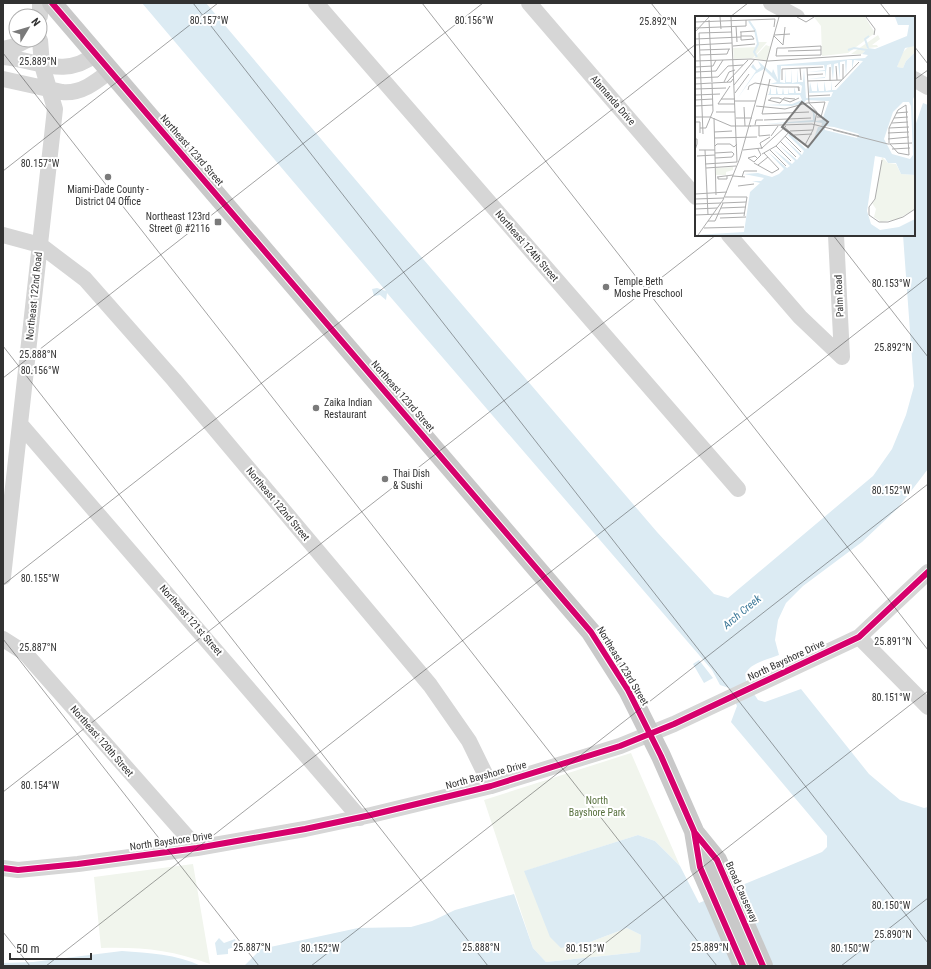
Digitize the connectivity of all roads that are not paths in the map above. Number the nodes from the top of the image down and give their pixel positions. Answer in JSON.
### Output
{"nodes":[{"id":1,"x":52,"y":3,"type":"edge"},
{"id":2,"x":316,"y":3,"type":"edge"},
{"id":3,"x":529,"y":3,"type":"edge"},
{"id":4,"x":771,"y":3,"type":"edge"},
{"id":5,"x":795,"y":16,"type":"edge"},
{"id":6,"x":41,"y":48,"type":"edge"},
{"id":7,"x":96,"y":54,"type":"junction"},
{"id":8,"x":3,"y":58,"type":"edge"},
{"id":9,"x":42,"y":65,"type":"junction"},
{"id":10,"x":110,"y":70,"type":"junction"},
{"id":11,"x":3,"y":79,"type":"edge"},
{"id":12,"x":50,"y":89,"type":"junction"},
{"id":13,"x":695,"y":196,"type":"edge"},
{"id":14,"x":3,"y":235,"type":"edge"},
{"id":15,"x":730,"y":236,"type":"edge"},
{"id":16,"x":836,"y":236,"type":"edge"},
{"id":17,"x":40,"y":245,"type":"junction"},
{"id":18,"x":20,"y":424,"type":"junction"},
{"id":19,"x":738,"y":490,"type":"dead end"},
{"id":20,"x":928,"y":572,"type":"edge"},
{"id":21,"x":3,"y":577,"type":"edge"},
{"id":22,"x":859,"y":637,"type":"junction"},
{"id":23,"x":3,"y":639,"type":"edge"},
{"id":24,"x":928,"y":707,"type":"edge"},
{"id":25,"x":651,"y":734,"type":"junction"},
{"id":26,"x":491,"y":786,"type":"junction"},
{"id":27,"x":360,"y":818,"type":"junction"},
{"id":28,"x":694,"y":831,"type":"joint"},
{"id":29,"x":197,"y":848,"type":"junction"},
{"id":30,"x":3,"y":868,"type":"edge"},
{"id":31,"x":717,"y":884,"type":"junction"},
{"id":32,"x":743,"y":966,"type":"edge"},
{"id":33,"x":763,"y":966,"type":"edge"}],
"edges":[{"from":1,"to":7,"type":"main road","name":"Northeast 123rd Street"},
{"from":2,"to":19,"type":"street","name":"Northeast 124th Street"},
{"from":3,"to":13,"type":"street","name":"Alamanda Drive"},
{"from":4,"to":5,"type":"street"},
{"from":6,"to":9,"type":"street","name":"Northeast 122nd Road"},
{"from":7,"to":9,"type":"street"},
{"from":7,"to":10,"type":"main road","name":"Northeast 123rd Street"},
{"from":8,"to":9,"type":"street"},
{"from":9,"to":12,"type":"street","name":"Northeast 122nd Road"},
{"from":10,"to":12,"type":"street"},
{"from":10,"to":25,"type":"main road","name":"Northeast 123rd Street"},
{"from":11,"to":12,"type":"street"},
{"from":12,"to":17,"type":"street","name":"Northeast 122nd Road"},
{"from":14,"to":17,"type":"street"},
{"from":15,"to":16,"type":"street","name":"Palm Road"},
{"from":17,"to":18,"type":"street","name":"Northeast 122nd Road"},
{"from":17,"to":26,"type":"street","name":"Northeast 122nd Street"},
{"from":18,"to":21,"type":"street","name":"Northeast 122nd Road"},
{"from":18,"to":27,"type":"street","name":"Northeast 121st Street"},
{"from":20,"to":22,"type":"street","name":"North Bayshore Drive"},
{"from":22,"to":24,"type":"street"},
{"from":22,"to":25,"type":"street","name":"North Bayshore Drive"},
{"from":23,"to":29,"type":"street","name":"Northeast 120th Street"},
{"from":25,"to":26,"type":"street","name":"North Bayshore Drive"},
{"from":25,"to":28,"type":"main road","name":"Northeast 123rd Street"},
{"from":26,"to":27,"type":"street","name":"North Bayshore Drive"},
{"from":27,"to":29,"type":"street","name":"North Bayshore Drive"},
{"from":28,"to":31,"type":"main road","name":"Broad Causeway"},
{"from":29,"to":30,"type":"street","name":"North Bayshore Drive"},
{"from":31,"to":32,"type":"main road","name":"Broad Causeway"},
{"from":31,"to":33,"type":"main road","name":"Broad Causeway"}]}
